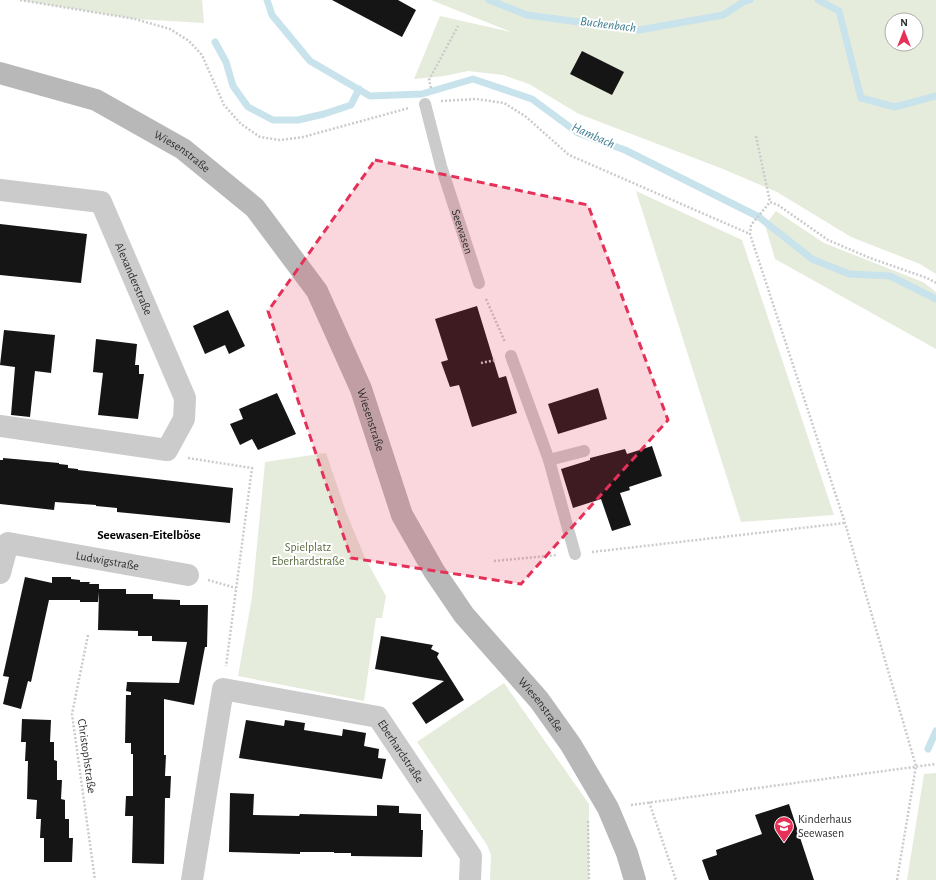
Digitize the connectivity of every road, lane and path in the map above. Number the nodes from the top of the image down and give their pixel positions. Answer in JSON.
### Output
{"nodes":[{"id":1,"x":20,"y":0,"type":"edge"},
{"id":2,"x":458,"y":26,"type":"dead end"},
{"id":3,"x":0,"y":73,"type":"edge"},
{"id":4,"x":429,"y":80,"type":"dead end"},
{"id":5,"x":425,"y":104,"type":"junction"},
{"id":6,"x":756,"y":136,"type":"dead end"},
{"id":7,"x":0,"y":190,"type":"edge"},
{"id":8,"x":770,"y":202,"type":"junction"},
{"id":9,"x":750,"y":234,"type":"junction"},
{"id":10,"x":479,"y":283,"type":"joint"},
{"id":11,"x":936,"y":283,"type":"edge"},
{"id":12,"x":511,"y":356,"type":"junction"},
{"id":13,"x":481,"y":363,"type":"dead end"},
{"id":14,"x":0,"y":426,"type":"edge"},
{"id":15,"x":167,"y":450,"type":"junction"},
{"id":16,"x":584,"y":451,"type":"dead end"},
{"id":17,"x":549,"y":460,"type":"junction"},
{"id":18,"x":845,"y":523,"type":"junction"},
{"id":19,"x":575,"y":554,"type":"junction"},
{"id":20,"x":494,"y":562,"type":"dead end"},
{"id":21,"x":0,"y":573,"type":"edge"},
{"id":22,"x":188,"y":575,"type":"joint"},
{"id":23,"x":236,"y":588,"type":"junction"},
{"id":24,"x":88,"y":635,"type":"dead end"},
{"id":25,"x":223,"y":689,"type":"junction"},
{"id":26,"x":936,"y":764,"type":"edge"},
{"id":27,"x":916,"y":766,"type":"junction"},
{"id":28,"x":649,"y":802,"type":"junction"},
{"id":29,"x":608,"y":808,"type":"junction"},
{"id":30,"x":95,"y":880,"type":"edge"},
{"id":31,"x":192,"y":880,"type":"edge"},
{"id":32,"x":470,"y":880,"type":"edge"},
{"id":33,"x":589,"y":880,"type":"edge"},
{"id":34,"x":635,"y":880,"type":"edge"},
{"id":35,"x":676,"y":880,"type":"edge"},
{"id":36,"x":896,"y":880,"type":"edge"}],
"edges":[{"from":1,"to":5,"type":"path"},
{"from":2,"to":4,"type":"path"},
{"from":3,"to":29,"type":"street","name":"Wiesenstraße"},
{"from":5,"to":9,"type":"path"},
{"from":5,"to":10,"type":"lane","name":"Seewasen"},
{"from":6,"to":8,"type":"path"},
{"from":7,"to":15,"type":"street","name":"Alexanderstraße"},
{"from":8,"to":9,"type":"path"},
{"from":8,"to":11,"type":"path"},
{"from":9,"to":18,"type":"path"},
{"from":10,"to":12,"type":"path"},
{"from":12,"to":13,"type":"path"},
{"from":12,"to":17,"type":"lane"},
{"from":14,"to":15,"type":"street"},
{"from":15,"to":23,"type":"path"},
{"from":16,"to":17,"type":"lane"},
{"from":17,"to":19,"type":"lane"},
{"from":18,"to":19,"type":"path"},
{"from":18,"to":27,"type":"path"},
{"from":19,"to":20,"type":"path"},
{"from":21,"to":22,"type":"street","name":"Ludwigstraße"},
{"from":22,"to":23,"type":"path"},
{"from":23,"to":25,"type":"path"},
{"from":24,"to":30,"type":"path","name":"Christophstraße"},
{"from":25,"to":31,"type":"street"},
{"from":25,"to":32,"type":"street","name":"Eberhardstraße"},
{"from":26,"to":27,"type":"path"},
{"from":27,"to":28,"type":"path"},
{"from":27,"to":36,"type":"path"},
{"from":28,"to":29,"type":"path"},
{"from":28,"to":35,"type":"path"},
{"from":29,"to":33,"type":"path"},
{"from":29,"to":34,"type":"street","name":"Wiesenstraße"}]}
